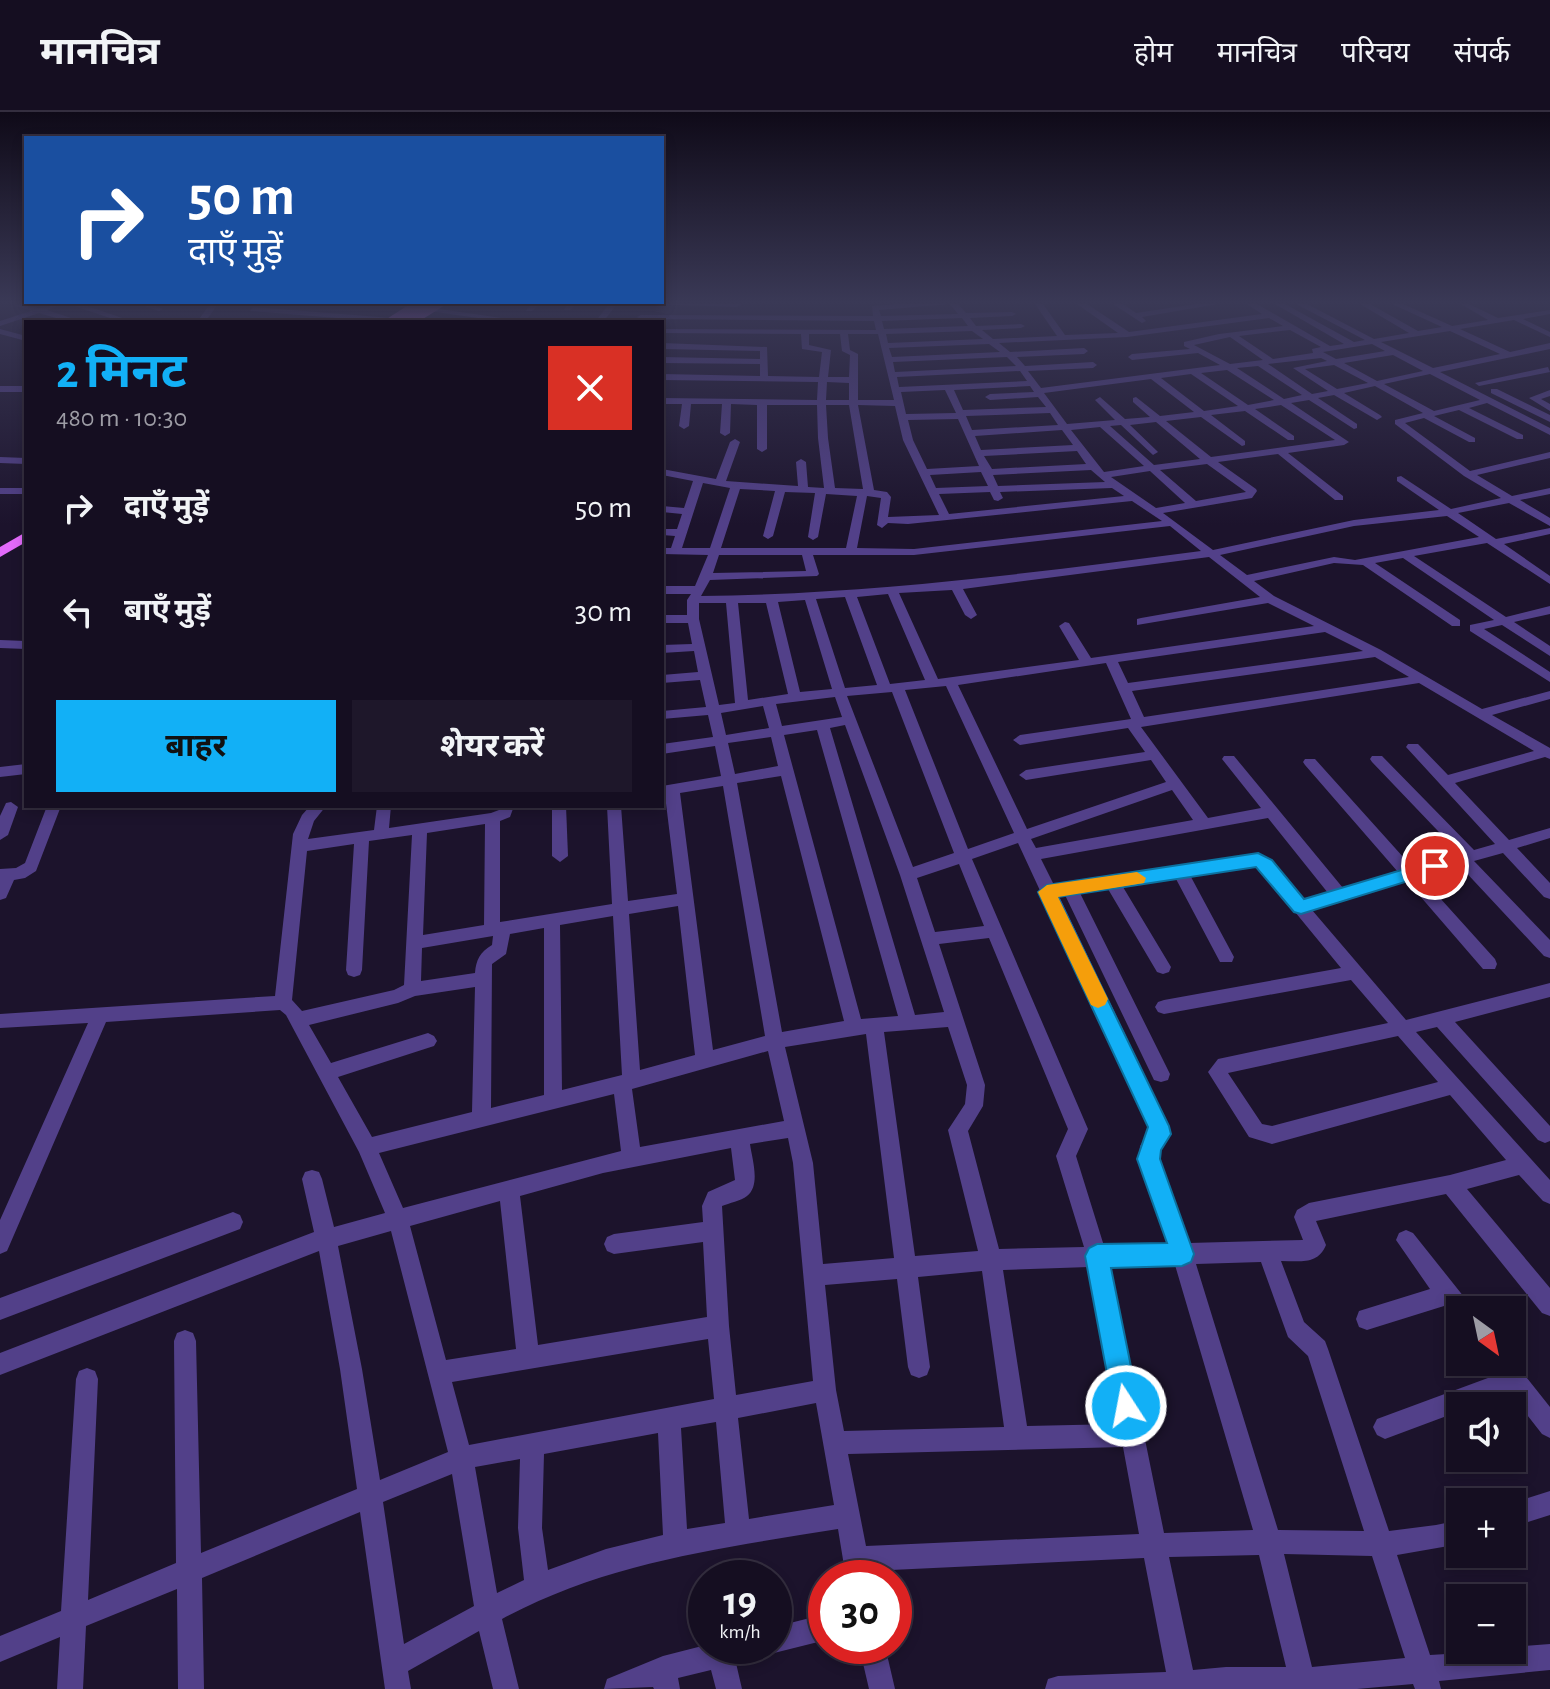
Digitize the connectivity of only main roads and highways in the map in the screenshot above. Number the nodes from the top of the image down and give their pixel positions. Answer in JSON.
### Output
{"nodes":[{"id":1,"x":24,"y":531,"type":"edge"},
{"id":2,"x":23,"y":541,"type":"edge"},
{"id":3,"x":0,"y":549,"type":"edge"},
{"id":4,"x":0,"y":560,"type":"edge"}],
"edges":[{"from":1,"to":3,"type":"main road"},
{"from":2,"to":3,"type":"main road"},
{"from":2,"to":4,"type":"main road"}]}
